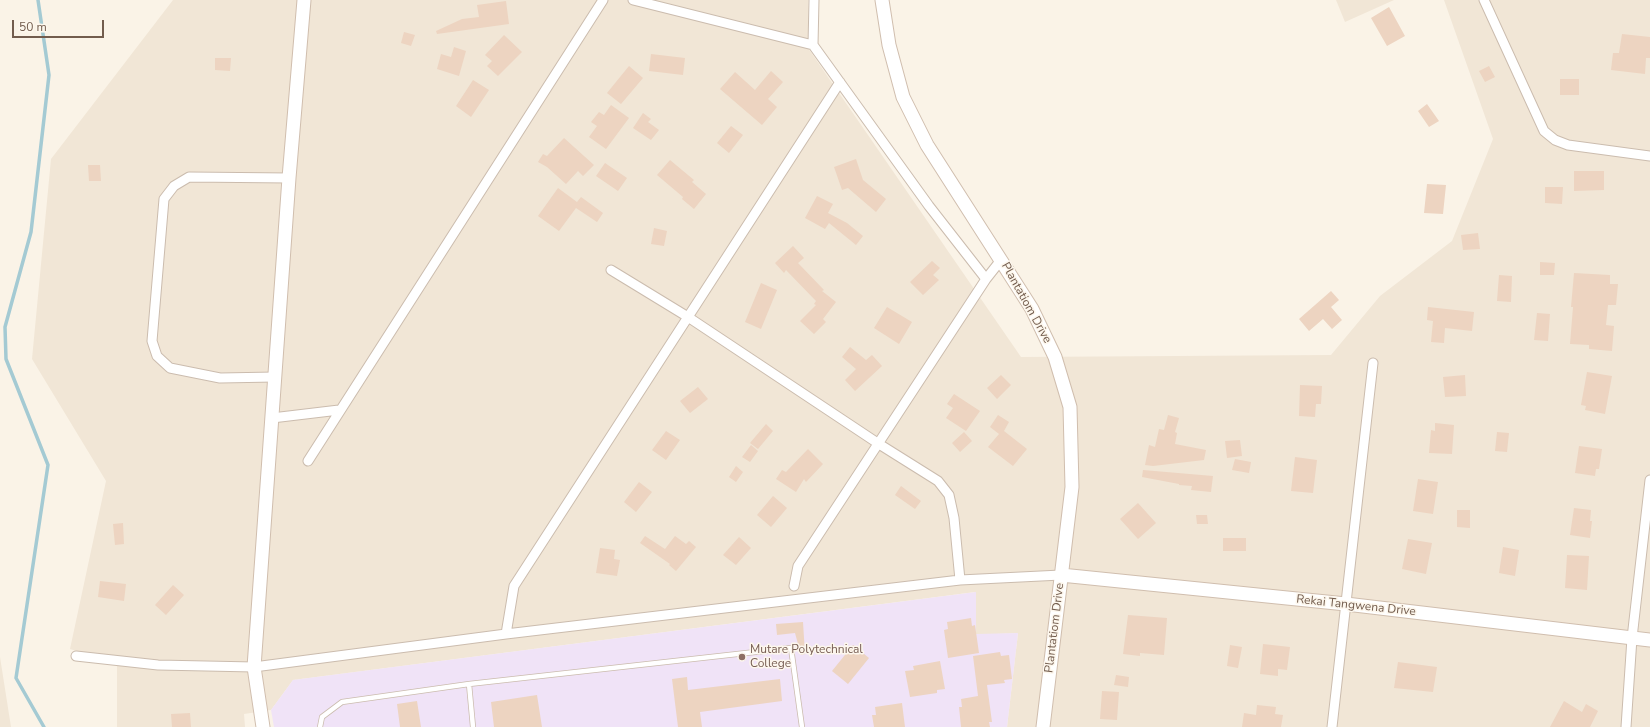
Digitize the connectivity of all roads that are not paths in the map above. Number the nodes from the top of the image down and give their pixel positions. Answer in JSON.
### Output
{"nodes":[{"id":1,"x":304,"y":0,"type":"edge"},
{"id":2,"x":603,"y":0,"type":"edge"},
{"id":3,"x":633,"y":0,"type":"edge"},
{"id":4,"x":814,"y":0,"type":"edge"},
{"id":5,"x":882,"y":0,"type":"edge"},
{"id":6,"x":1484,"y":0,"type":"edge"},
{"id":7,"x":813,"y":45,"type":"junction"},
{"id":8,"x":840,"y":82,"type":"junction"},
{"id":9,"x":1650,"y":156,"type":"edge"},
{"id":10,"x":289,"y":178,"type":"junction"},
{"id":11,"x":1001,"y":260,"type":"junction"},
{"id":12,"x":611,"y":270,"type":"dead end"},
{"id":13,"x":986,"y":279,"type":"junction"},
{"id":14,"x":688,"y":317,"type":"junction"},
{"id":15,"x":1373,"y":362,"type":"dead end"},
{"id":16,"x":275,"y":377,"type":"junction"},
{"id":17,"x":339,"y":410,"type":"junction"},
{"id":18,"x":272,"y":418,"type":"junction"},
{"id":19,"x":879,"y":444,"type":"junction"},
{"id":20,"x":308,"y":461,"type":"dead end"},
{"id":21,"x":1650,"y":480,"type":"edge"},
{"id":22,"x":1061,"y":575,"type":"junction"},
{"id":23,"x":960,"y":580,"type":"junction"},
{"id":24,"x":794,"y":586,"type":"dead end"},
{"id":25,"x":1346,"y":604,"type":"junction"},
{"id":26,"x":506,"y":634,"type":"junction"},
{"id":27,"x":1632,"y":638,"type":"junction"},
{"id":28,"x":1650,"y":640,"type":"edge"},
{"id":29,"x":76,"y":656,"type":"dead end"},
{"id":30,"x":254,"y":667,"type":"junction"},
{"id":31,"x":468,"y":684,"type":"junction"},
{"id":32,"x":263,"y":727,"type":"edge"},
{"id":33,"x":320,"y":727,"type":"edge"},
{"id":34,"x":473,"y":727,"type":"edge"},
{"id":35,"x":802,"y":727,"type":"edge"},
{"id":36,"x":1043,"y":727,"type":"edge"},
{"id":37,"x":1332,"y":727,"type":"edge"},
{"id":38,"x":1626,"y":727,"type":"edge"}],
"edges":[{"from":1,"to":10,"type":"street"},
{"from":2,"to":17,"type":"street"},
{"from":3,"to":7,"type":"street"},
{"from":4,"to":7,"type":"street"},
{"from":5,"to":11,"type":"street","name":"Plantatiom Drive"},
{"from":6,"to":9,"type":"street"},
{"from":7,"to":8,"type":"street"},
{"from":8,"to":13,"type":"street"},
{"from":8,"to":14,"type":"street"},
{"from":10,"to":16,"type":"street"},
{"from":10,"to":16,"type":"street"},
{"from":11,"to":13,"type":"street"},
{"from":11,"to":22,"type":"street","name":"Plantatiom Drive"},
{"from":12,"to":14,"type":"street"},
{"from":13,"to":19,"type":"street"},
{"from":14,"to":19,"type":"street"},
{"from":14,"to":26,"type":"street"},
{"from":15,"to":25,"type":"street"},
{"from":16,"to":18,"type":"street"},
{"from":17,"to":18,"type":"street"},
{"from":17,"to":20,"type":"street"},
{"from":18,"to":30,"type":"street"},
{"from":19,"to":23,"type":"street"},
{"from":19,"to":24,"type":"street"},
{"from":21,"to":27,"type":"street"},
{"from":22,"to":23,"type":"street"},
{"from":22,"to":25,"type":"street","name":"Rekai Tangwena Drive"},
{"from":22,"to":36,"type":"street","name":"Plantatiom Drive"},
{"from":23,"to":26,"type":"street"},
{"from":25,"to":27,"type":"street","name":"Rekai Tangwena Drive"},
{"from":25,"to":37,"type":"street"},
{"from":26,"to":30,"type":"street"},
{"from":27,"to":28,"type":"street","name":"Rekai Tangwena Drive"},
{"from":27,"to":38,"type":"street"},
{"from":29,"to":30,"type":"street"},
{"from":30,"to":32,"type":"street"},
{"from":31,"to":33,"type":"lane"},
{"from":31,"to":34,"type":"lane"},
{"from":31,"to":35,"type":"lane"}]}
